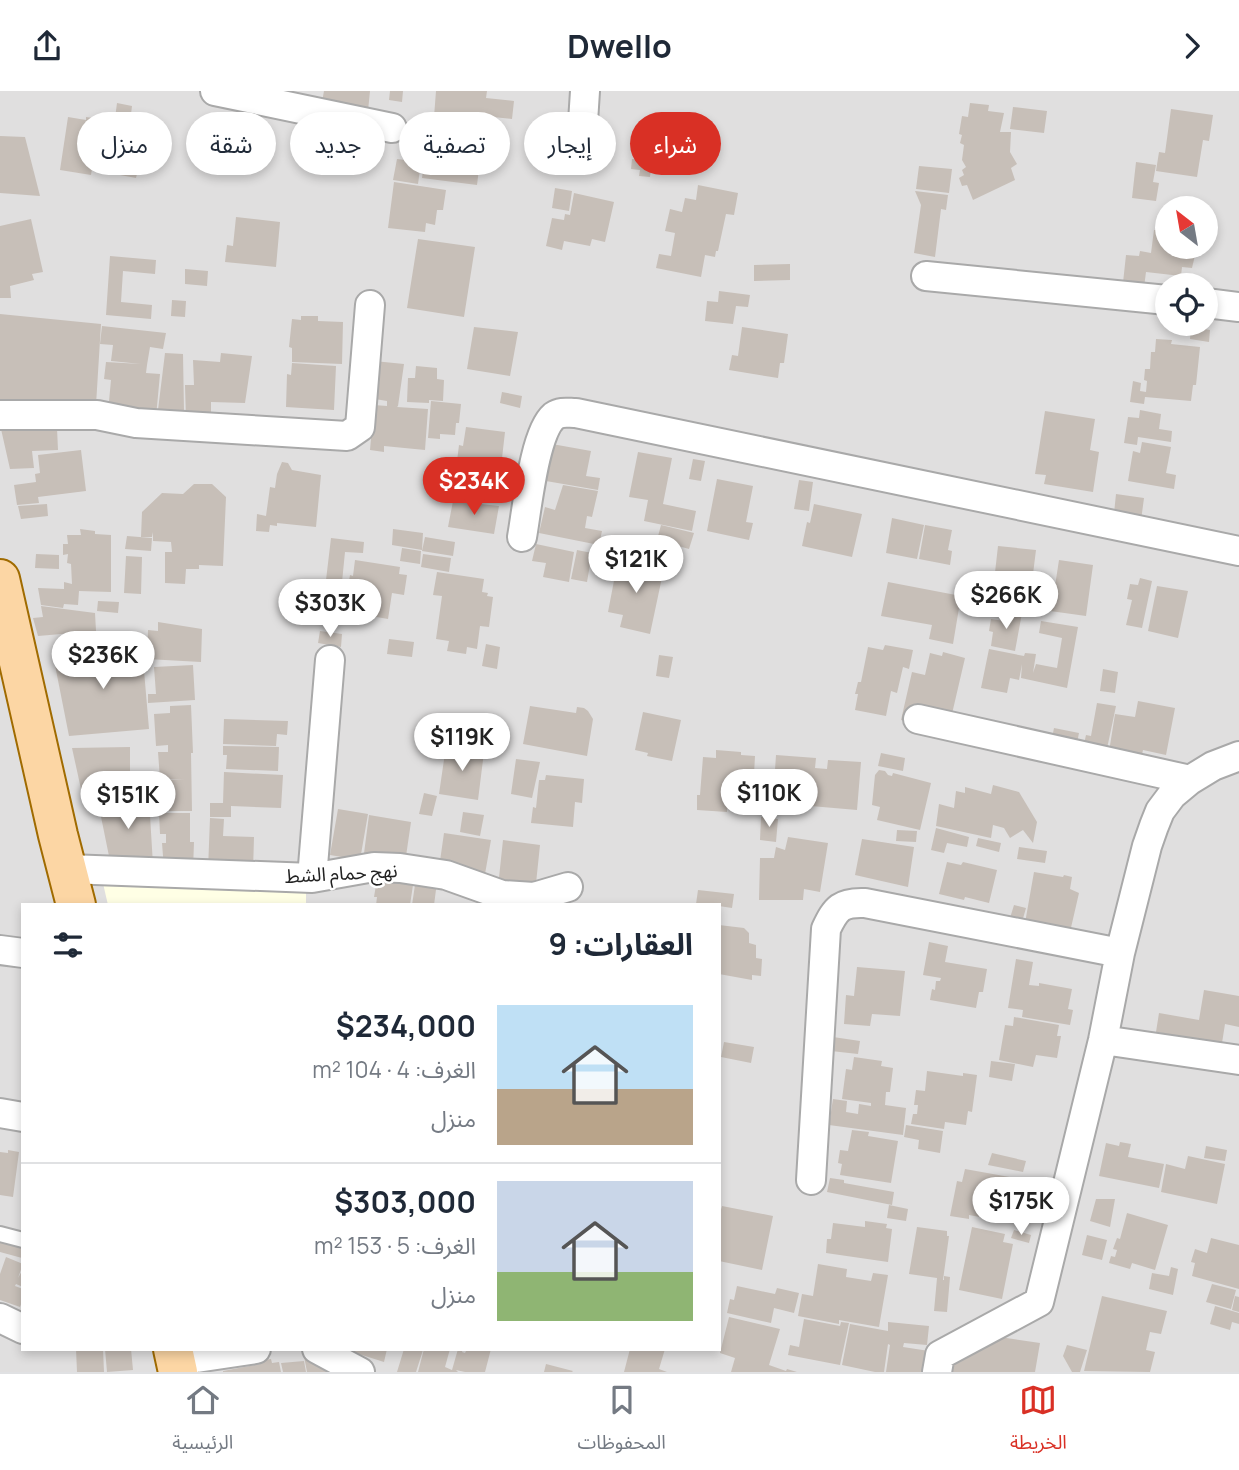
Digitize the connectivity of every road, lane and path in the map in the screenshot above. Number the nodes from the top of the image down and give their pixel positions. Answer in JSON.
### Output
{"nodes":[{"id":1,"x":215,"y":91,"type":"edge"},
{"id":2,"x":585,"y":91,"type":"edge"},
{"id":3,"x":584,"y":112,"type":"edge"},
{"id":4,"x":392,"y":128,"type":"dead end"},
{"id":5,"x":926,"y":276,"type":"dead end"},
{"id":6,"x":1155,"y":299,"type":"edge"},
{"id":7,"x":1218,"y":304,"type":"edge"},
{"id":8,"x":370,"y":305,"type":"dead end"},
{"id":9,"x":1239,"y":307,"type":"edge"},
{"id":10,"x":0,"y":415,"type":"edge"},
{"id":11,"x":522,"y":537,"type":"dead end"},
{"id":12,"x":1239,"y":551,"type":"edge"},
{"id":13,"x":0,"y":579,"type":"edge"},
{"id":14,"x":330,"y":660,"type":"dead end"},
{"id":15,"x":918,"y":719,"type":"dead end"},
{"id":16,"x":1238,"y":751,"type":"edge"},
{"id":17,"x":1190,"y":780,"type":"junction"},
{"id":18,"x":312,"y":878,"type":"junction"},
{"id":19,"x":72,"y":887,"type":"edge"},
{"id":20,"x":568,"y":887,"type":"dead end"},
{"id":21,"x":0,"y":950,"type":"edge"},
{"id":22,"x":21,"y":953,"type":"edge"},
{"id":23,"x":1120,"y":953,"type":"junction"},
{"id":24,"x":1103,"y":1040,"type":"junction"},
{"id":25,"x":1239,"y":1060,"type":"edge"},
{"id":26,"x":0,"y":1113,"type":"edge"},
{"id":27,"x":21,"y":1117,"type":"edge"},
{"id":28,"x":811,"y":1180,"type":"dead end"},
{"id":29,"x":0,"y":1234,"type":"edge"},
{"id":30,"x":21,"y":1239,"type":"edge"},
{"id":31,"x":0,"y":1318,"type":"edge"},
{"id":32,"x":21,"y":1328,"type":"edge"},
{"id":33,"x":243,"y":1351,"type":"edge"},
{"id":34,"x":321,"y":1351,"type":"edge"},
{"id":35,"x":176,"y":1361,"type":"edge"},
{"id":36,"x":360,"y":1372,"type":"edge"},
{"id":37,"x":937,"y":1372,"type":"edge"}],
"edges":[{"from":1,"to":4,"type":"street"},
{"from":2,"to":3,"type":"street"},
{"from":5,"to":6,"type":"street"},
{"from":7,"to":9,"type":"street"},
{"from":8,"to":10,"type":"street"},
{"from":11,"to":12,"type":"street"},
{"from":13,"to":19,"type":"main road"},
{"from":14,"to":18,"type":"street"},
{"from":15,"to":17,"type":"street"},
{"from":16,"to":17,"type":"street"},
{"from":17,"to":23,"type":"street"},
{"from":18,"to":19,"type":"street","name":"نهج حمام الشط"},
{"from":18,"to":20,"type":"street","name":"نهج حمام الشط"},
{"from":21,"to":22,"type":"street"},
{"from":23,"to":24,"type":"street"},
{"from":23,"to":28,"type":"street"},
{"from":24,"to":25,"type":"street"},
{"from":24,"to":37,"type":"street"},
{"from":26,"to":27,"type":"street"},
{"from":29,"to":30,"type":"lane"},
{"from":31,"to":32,"type":"street"},
{"from":33,"to":35,"type":"street"},
{"from":34,"to":36,"type":"street"}]}
